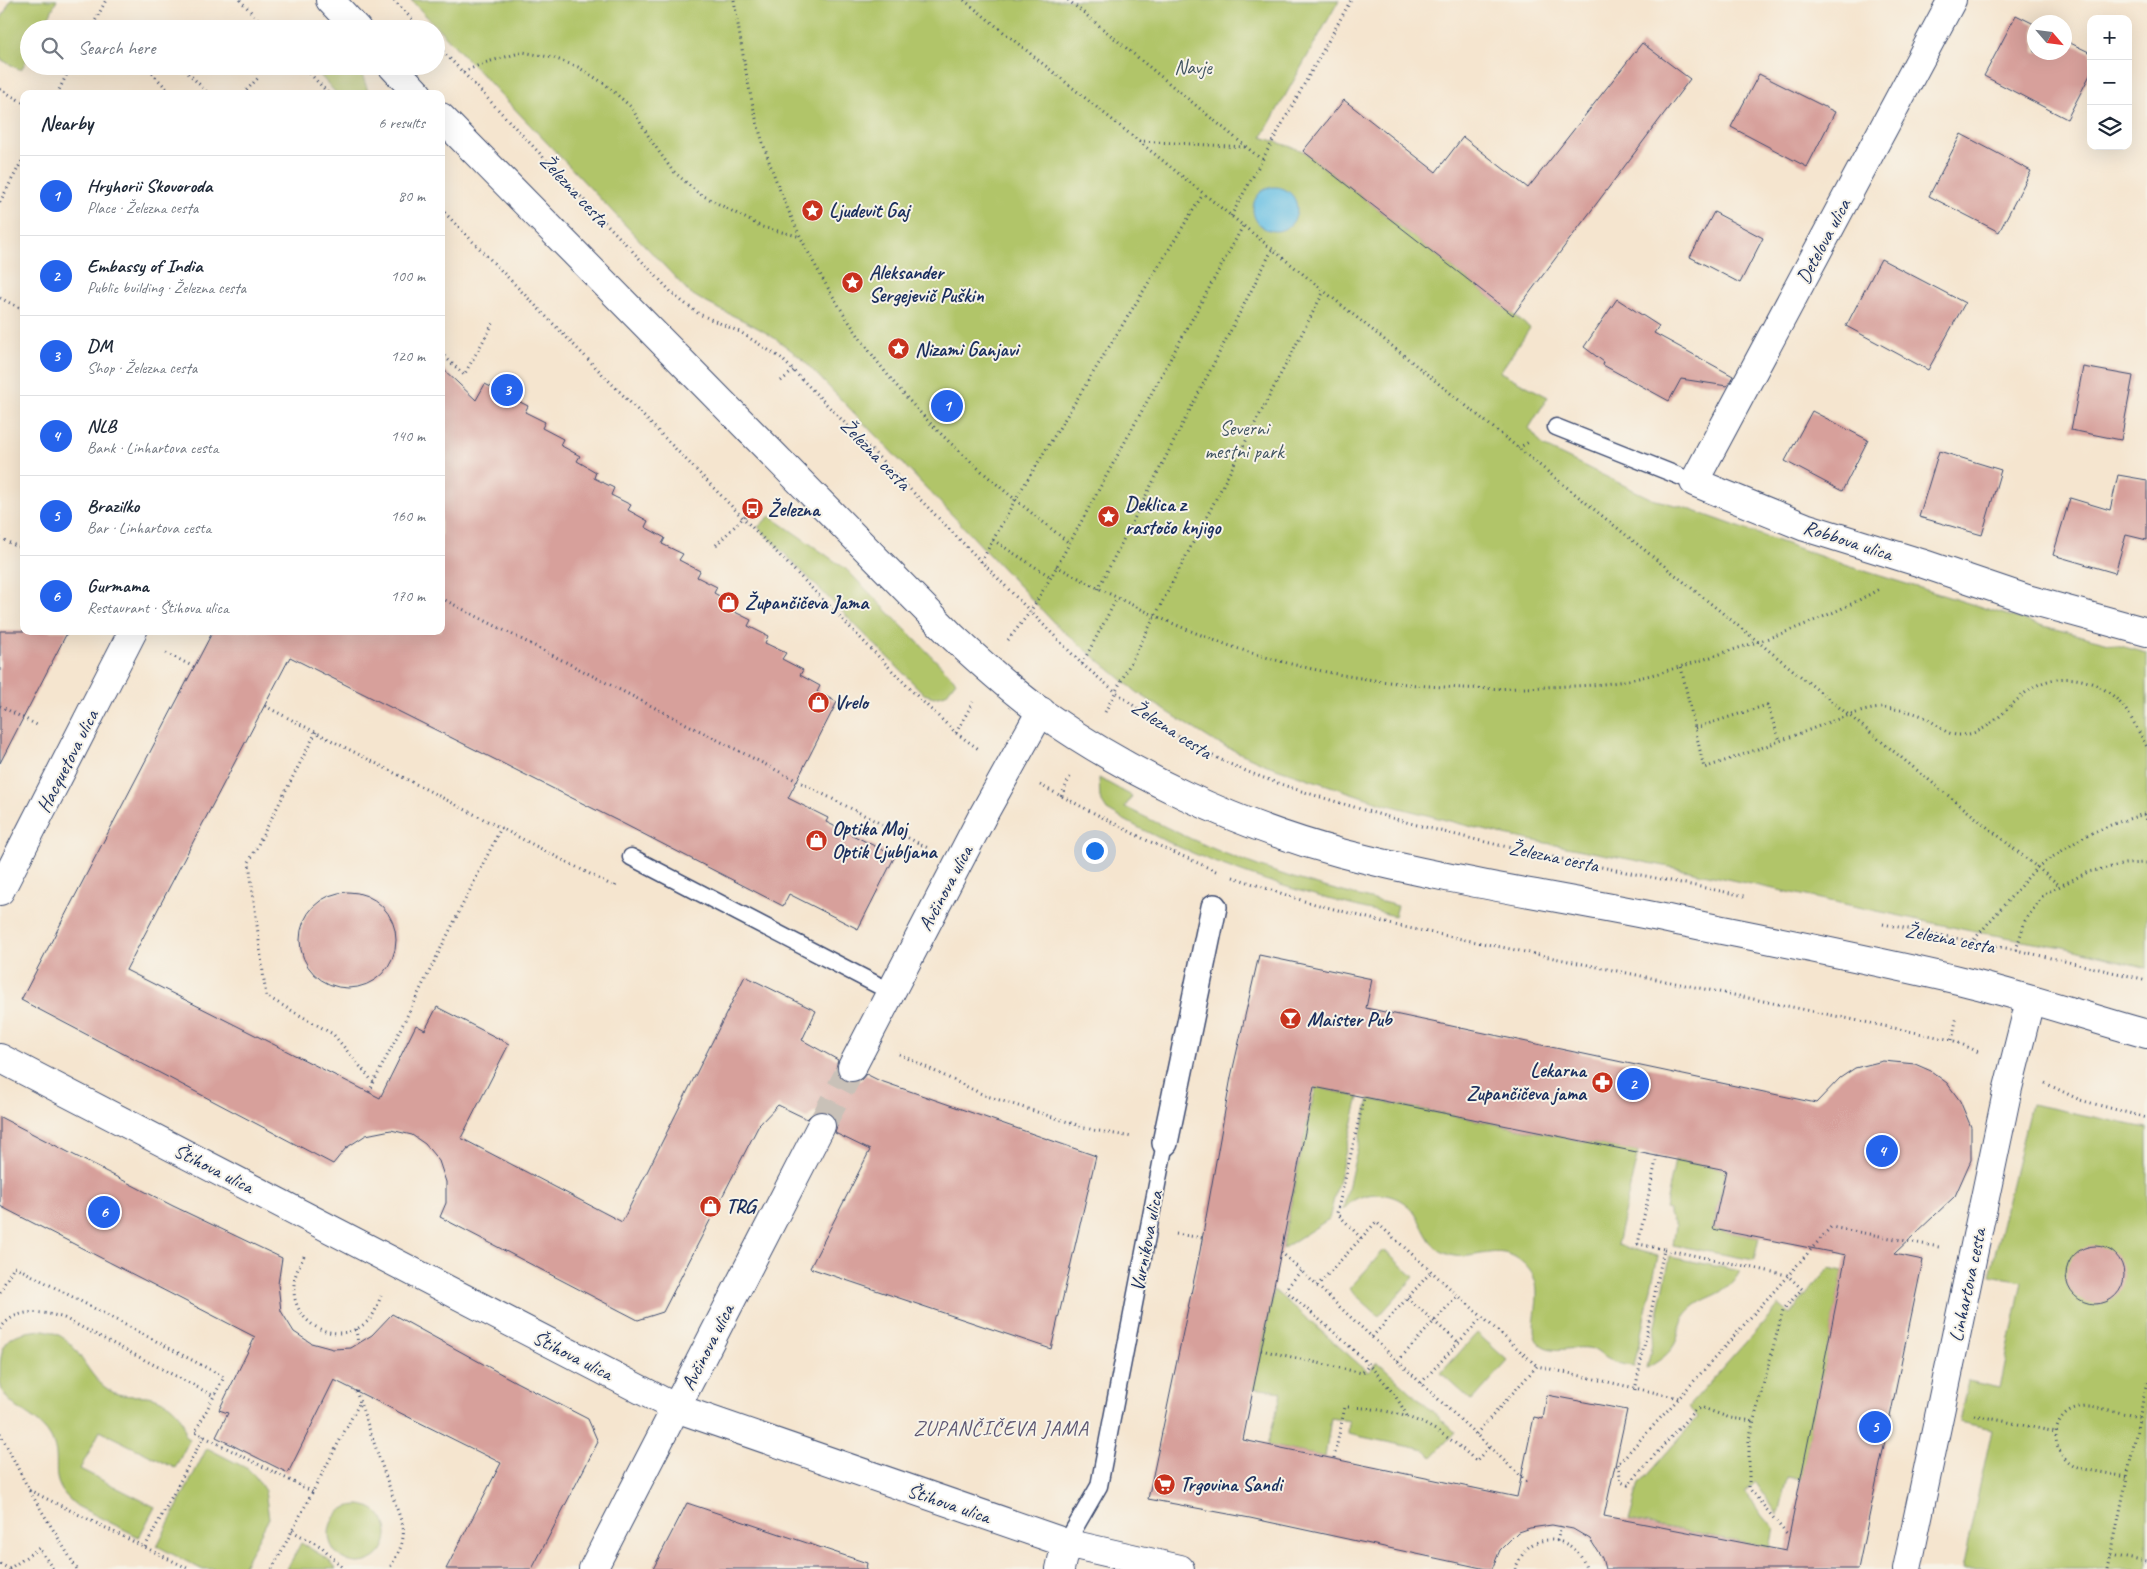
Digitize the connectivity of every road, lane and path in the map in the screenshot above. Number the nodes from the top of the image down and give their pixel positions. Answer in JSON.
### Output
{"nodes":[{"id":1,"x":106,"y":0,"type":"edge"},
{"id":2,"x":240,"y":0,"type":"edge"},
{"id":3,"x":330,"y":0,"type":"edge"},
{"id":4,"x":394,"y":0,"type":"edge"},
{"id":5,"x":734,"y":0,"type":"edge"},
{"id":6,"x":964,"y":0,"type":"edge"},
{"id":7,"x":1068,"y":0,"type":"edge"},
{"id":8,"x":1351,"y":0,"type":"edge"},
{"id":9,"x":1952,"y":0,"type":"edge"},
{"id":10,"x":96,"y":20,"type":"edge"},
{"id":11,"x":259,"y":20,"type":"edge"},
{"id":12,"x":349,"y":20,"type":"edge"},
{"id":13,"x":413,"y":20,"type":"edge"},
{"id":14,"x":445,"y":53,"type":"edge"},
{"id":15,"x":463,"y":72,"type":"junction"},
{"id":16,"x":66,"y":75,"type":"edge"},
{"id":17,"x":154,"y":75,"type":"edge"},
{"id":18,"x":190,"y":75,"type":"edge"},
{"id":19,"x":311,"y":75,"type":"edge"},
{"id":20,"x":399,"y":75,"type":"edge"},
{"id":21,"x":258,"y":78,"type":"dead end"},
{"id":22,"x":0,"y":90,"type":"edge"},
{"id":23,"x":59,"y":90,"type":"edge"},
{"id":24,"x":168,"y":90,"type":"edge"},
{"id":25,"x":205,"y":90,"type":"edge"},
{"id":26,"x":247,"y":90,"type":"edge"},
{"id":27,"x":325,"y":90,"type":"edge"},
{"id":28,"x":411,"y":90,"type":"edge"},
{"id":29,"x":20,"y":101,"type":"edge"},
{"id":30,"x":445,"y":121,"type":"edge"},
{"id":31,"x":1138,"y":141,"type":"junction"},
{"id":32,"x":1246,"y":147,"type":"junction"},
{"id":33,"x":1261,"y":159,"type":"junction"},
{"id":34,"x":20,"y":164,"type":"edge"},
{"id":35,"x":1203,"y":194,"type":"junction"},
{"id":36,"x":0,"y":202,"type":"edge"},
{"id":37,"x":445,"y":213,"type":"edge"},
{"id":38,"x":1231,"y":216,"type":"junction"},
{"id":39,"x":1243,"y":226,"type":"junction"},
{"id":40,"x":802,"y":237,"type":"junction"},
{"id":41,"x":1272,"y":250,"type":"junction"},
{"id":42,"x":1324,"y":291,"type":"junction"},
{"id":43,"x":0,"y":298,"type":"edge"},
{"id":44,"x":20,"y":308,"type":"edge"},
{"id":45,"x":495,"y":320,"type":"dead end"},
{"id":46,"x":445,"y":357,"type":"edge"},
{"id":47,"x":794,"y":370,"type":"junction"},
{"id":48,"x":781,"y":381,"type":"dead end"},
{"id":49,"x":1556,"y":427,"type":"dead end"},
{"id":50,"x":1694,"y":482,"type":"junction"},
{"id":51,"x":1015,"y":500,"type":"junction"},
{"id":52,"x":752,"y":509,"type":"dead end"},
{"id":53,"x":742,"y":518,"type":"junction"},
{"id":54,"x":0,"y":538,"type":"edge"},
{"id":55,"x":992,"y":540,"type":"junction"},
{"id":56,"x":1069,"y":543,"type":"junction"},
{"id":57,"x":716,"y":545,"type":"dead end"},
{"id":58,"x":20,"y":548,"type":"edge"},
{"id":59,"x":981,"y":562,"type":"junction"},
{"id":60,"x":1921,"y":562,"type":"junction"},
{"id":61,"x":1056,"y":566,"type":"junction"},
{"id":62,"x":1051,"y":577,"type":"junction"},
{"id":63,"x":1098,"y":588,"type":"junction"},
{"id":64,"x":1117,"y":598,"type":"junction"},
{"id":65,"x":445,"y":600,"type":"edge"},
{"id":66,"x":1030,"y":612,"type":"junction"},
{"id":67,"x":1157,"y":615,"type":"junction"},
{"id":68,"x":2147,"y":632,"type":"edge"},
{"id":69,"x":132,"y":635,"type":"edge"},
{"id":70,"x":1758,"y":642,"type":"junction"},
{"id":71,"x":166,"y":653,"type":"dead end"},
{"id":72,"x":1082,"y":664,"type":"junction"},
{"id":73,"x":194,"y":667,"type":"dead end"},
{"id":74,"x":1681,"y":667,"type":"junction"},
{"id":75,"x":1116,"y":692,"type":"junction"},
{"id":76,"x":0,"y":706,"type":"edge"},
{"id":77,"x":265,"y":706,"type":"dead end"},
{"id":78,"x":1041,"y":711,"type":"junction"},
{"id":79,"x":1849,"y":716,"type":"junction"},
{"id":80,"x":37,"y":725,"type":"dead end"},
{"id":81,"x":1695,"y":728,"type":"junction"},
{"id":82,"x":316,"y":732,"type":"junction"},
{"id":83,"x":1780,"y":741,"type":"junction"},
{"id":84,"x":2147,"y":747,"type":"edge"},
{"id":85,"x":981,"y":750,"type":"dead end"},
{"id":86,"x":1032,"y":781,"type":"dead end"},
{"id":87,"x":2146,"y":813,"type":"edge"},
{"id":88,"x":2147,"y":823,"type":"edge"},
{"id":89,"x":501,"y":828,"type":"junction"},
{"id":90,"x":933,"y":851,"type":"dead end"},
{"id":91,"x":631,"y":856,"type":"joint"},
{"id":92,"x":2147,"y":862,"type":"edge"},
{"id":93,"x":2036,"y":867,"type":"junction"},
{"id":94,"x":2059,"y":885,"type":"junction"},
{"id":95,"x":0,"y":891,"type":"edge"},
{"id":96,"x":1748,"y":896,"type":"dead end"},
{"id":97,"x":1214,"y":906,"type":"dead end"},
{"id":98,"x":1874,"y":922,"type":"dead end"},
{"id":99,"x":1971,"y":942,"type":"junction"},
{"id":100,"x":2016,"y":950,"type":"junction"},
{"id":101,"x":2147,"y":980,"type":"edge"},
{"id":102,"x":891,"y":992,"type":"junction"},
{"id":103,"x":2030,"y":1001,"type":"junction"},
{"id":104,"x":1957,"y":1017,"type":"dead end"},
{"id":105,"x":2147,"y":1034,"type":"edge"},
{"id":106,"x":867,"y":1038,"type":"junction"},
{"id":107,"x":1952,"y":1040,"type":"junction"},
{"id":108,"x":0,"y":1058,"type":"edge"},
{"id":109,"x":852,"y":1067,"type":"tunnel mouth"},
{"id":110,"x":2012,"y":1068,"type":"junction"},
{"id":111,"x":374,"y":1083,"type":"junction"},
{"id":112,"x":369,"y":1092,"type":"dead end"},
{"id":113,"x":1364,"y":1098,"type":"dead end"},
{"id":114,"x":2147,"y":1118,"type":"edge"},
{"id":115,"x":822,"y":1126,"type":"tunnel mouth"},
{"id":116,"x":1165,"y":1143,"type":"junction"},
{"id":117,"x":1657,"y":1156,"type":"dead end"},
{"id":118,"x":1361,"y":1238,"type":"junction"},
{"id":119,"x":1664,"y":1249,"type":"junction"},
{"id":120,"x":307,"y":1251,"type":"dead end"},
{"id":121,"x":1281,"y":1252,"type":"dead end"},
{"id":122,"x":1974,"y":1254,"type":"junction"},
{"id":123,"x":1301,"y":1271,"type":"junction"},
{"id":124,"x":1431,"y":1272,"type":"junction"},
{"id":125,"x":1787,"y":1275,"type":"junction"},
{"id":126,"x":1317,"y":1286,"type":"junction"},
{"id":127,"x":384,"y":1290,"type":"dead end"},
{"id":128,"x":0,"y":1292,"type":"edge"},
{"id":129,"x":1458,"y":1295,"type":"junction"},
{"id":130,"x":1407,"y":1298,"type":"junction"},
{"id":131,"x":1482,"y":1317,"type":"junction"},
{"id":132,"x":1434,"y":1321,"type":"junction"},
{"id":133,"x":0,"y":1329,"type":"edge"},
{"id":134,"x":356,"y":1329,"type":"junction"},
{"id":135,"x":1372,"y":1337,"type":"junction"},
{"id":136,"x":1458,"y":1342,"type":"junction"},
{"id":137,"x":358,"y":1344,"type":"dead end"},
{"id":138,"x":1261,"y":1350,"type":"dead end"},
{"id":139,"x":1398,"y":1361,"type":"junction"},
{"id":140,"x":1369,"y":1365,"type":"junction"},
{"id":141,"x":1537,"y":1366,"type":"junction"},
{"id":142,"x":2147,"y":1380,"type":"edge"},
{"id":143,"x":1421,"y":1383,"type":"junction"},
{"id":144,"x":356,"y":1390,"type":"dead end"},
{"id":145,"x":1635,"y":1390,"type":"junction"},
{"id":146,"x":214,"y":1396,"type":"junction"},
{"id":147,"x":1679,"y":1398,"type":"junction"},
{"id":148,"x":360,"y":1402,"type":"junction"},
{"id":149,"x":676,"y":1408,"type":"junction"},
{"id":150,"x":1942,"y":1408,"type":"junction"},
{"id":151,"x":1408,"y":1417,"type":"junction"},
{"id":152,"x":2139,"y":1418,"type":"junction"},
{"id":153,"x":1754,"y":1421,"type":"junction"},
{"id":154,"x":2056,"y":1432,"type":"junction"},
{"id":155,"x":0,"y":1433,"type":"edge"},
{"id":156,"x":1476,"y":1434,"type":"junction"},
{"id":157,"x":204,"y":1436,"type":"junction"},
{"id":158,"x":1490,"y":1446,"type":"junction"},
{"id":159,"x":1334,"y":1458,"type":"dead end"},
{"id":160,"x":2128,"y":1477,"type":"junction"},
{"id":161,"x":1528,"y":1483,"type":"dead end"},
{"id":162,"x":29,"y":1490,"type":"junction"},
{"id":163,"x":313,"y":1492,"type":"junction"},
{"id":164,"x":1561,"y":1526,"type":"dead end"},
{"id":165,"x":292,"y":1531,"type":"junction"},
{"id":166,"x":1789,"y":1537,"type":"dead end"},
{"id":167,"x":1557,"y":1541,"type":"junction"},
{"id":168,"x":145,"y":1547,"type":"junction"},
{"id":169,"x":2111,"y":1555,"type":"junction"},
{"id":170,"x":1063,"y":1556,"type":"edge"},
{"id":171,"x":2147,"y":1562,"type":"edge"},
{"id":172,"x":0,"y":1564,"type":"edge"},
{"id":173,"x":10,"y":1569,"type":"edge"},
{"id":174,"x":54,"y":1569,"type":"edge"},
{"id":175,"x":77,"y":1569,"type":"edge"},
{"id":176,"x":189,"y":1569,"type":"edge"},
{"id":177,"x":272,"y":1569,"type":"edge"},
{"id":178,"x":344,"y":1569,"type":"edge"},
{"id":179,"x":389,"y":1569,"type":"edge"},
{"id":180,"x":593,"y":1569,"type":"edge"},
{"id":181,"x":1180,"y":1569,"type":"edge"},
{"id":182,"x":1515,"y":1569,"type":"edge"},
{"id":183,"x":1586,"y":1569,"type":"edge"},
{"id":184,"x":1907,"y":1569,"type":"edge"},
{"id":185,"x":2108,"y":1569,"type":"edge"}],
"edges":[{"from":1,"to":10,"type":"path"},
{"from":2,"to":11,"type":"path"},
{"from":3,"to":12,"type":"street"},
{"from":4,"to":13,"type":"path"},
{"from":5,"to":40,"type":"path"},
{"from":6,"to":31,"type":"path"},
{"from":7,"to":32,"type":"path"},
{"from":8,"to":33,"type":"path"},
{"from":9,"to":50,"type":"street","name":"Detelova ulica"},
{"from":14,"to":15,"type":"path","name":"Železna cesta"},
{"from":15,"to":40,"type":"path"},
{"from":15,"to":47,"type":"path","name":"Železna cesta"},
{"from":16,"to":23,"type":"path"},
{"from":17,"to":24,"type":"path"},
{"from":18,"to":25,"type":"path"},
{"from":19,"to":27,"type":"path"},
{"from":20,"to":28,"type":"street"},
{"from":21,"to":26,"type":"path"},
{"from":22,"to":29,"type":"path"},
{"from":30,"to":78,"type":"street","name":"Železna cesta"},
{"from":31,"to":32,"type":"path"},
{"from":31,"to":35,"type":"path"},
{"from":32,"to":33,"type":"path"},
{"from":33,"to":38,"type":"path"},
{"from":34,"to":36,"type":"path"},
{"from":35,"to":38,"type":"path"},
{"from":35,"to":51,"type":"path"},
{"from":37,"to":53,"type":"path"},
{"from":38,"to":39,"type":"path"},
{"from":39,"to":41,"type":"path"},
{"from":39,"to":56,"type":"path"},
{"from":40,"to":51,"type":"path"},
{"from":41,"to":42,"type":"path"},
{"from":41,"to":63,"type":"path"},
{"from":42,"to":67,"type":"path"},
{"from":42,"to":70,"type":"path"},
{"from":43,"to":44,"type":"path"},
{"from":45,"to":46,"type":"path"},
{"from":47,"to":48,"type":"path"},
{"from":47,"to":59,"type":"path","name":"Železna cesta"},
{"from":49,"to":50,"type":"lane","name":"Robbova ulica"},
{"from":50,"to":60,"type":"street","name":"Robbova ulica"},
{"from":51,"to":55,"type":"path"},
{"from":51,"to":56,"type":"path"},
{"from":52,"to":53,"type":"path"},
{"from":53,"to":57,"type":"path"},
{"from":53,"to":85,"type":"path"},
{"from":54,"to":58,"type":"path"},
{"from":55,"to":59,"type":"path"},
{"from":55,"to":62,"type":"path"},
{"from":56,"to":61,"type":"path"},
{"from":59,"to":66,"type":"path","name":"Železna cesta"},
{"from":60,"to":68,"type":"street","name":"Robbova ulica"},
{"from":60,"to":70,"type":"path"},
{"from":61,"to":62,"type":"path"},
{"from":61,"to":63,"type":"path"},
{"from":62,"to":66,"type":"path"},
{"from":63,"to":64,"type":"path"},
{"from":64,"to":67,"type":"path"},
{"from":64,"to":72,"type":"path"},
{"from":65,"to":90,"type":"path"},
{"from":66,"to":72,"type":"path","name":"Železna cesta"},
{"from":67,"to":74,"type":"path"},
{"from":67,"to":75,"type":"path"},
{"from":69,"to":95,"type":"street","name":"Hacquetova ulica"},
{"from":70,"to":74,"type":"path"},
{"from":70,"to":79,"type":"path"},
{"from":71,"to":73,"type":"path"},
{"from":72,"to":75,"type":"path","name":"Železna cesta"},
{"from":74,"to":81,"type":"path"},
{"from":75,"to":96,"type":"path","name":"Železna cesta"},
{"from":76,"to":80,"type":"path"},
{"from":77,"to":82,"type":"path"},
{"from":78,"to":102,"type":"street","name":"Avčinova ulica"},
{"from":78,"to":103,"type":"street","name":"Železna cesta"},
{"from":79,"to":83,"type":"path"},
{"from":79,"to":84,"type":"path"},
{"from":79,"to":93,"type":"path"},
{"from":81,"to":83,"type":"path"},
{"from":81,"to":83,"type":"path"},
{"from":82,"to":89,"type":"path"},
{"from":82,"to":111,"type":"path"},
{"from":86,"to":107,"type":"path"},
{"from":87,"to":88,"type":"path"},
{"from":87,"to":93,"type":"path"},
{"from":89,"to":91,"type":"path"},
{"from":89,"to":111,"type":"path"},
{"from":91,"to":102,"type":"lane"},
{"from":92,"to":94,"type":"path"},
{"from":93,"to":94,"type":"path"},
{"from":93,"to":99,"type":"path"},
{"from":94,"to":100,"type":"path"},
{"from":97,"to":116,"type":"street","name":"Vurnikova ulica"},
{"from":98,"to":99,"type":"path","name":"Železna cesta"},
{"from":99,"to":100,"type":"path","name":"Železna cesta"},
{"from":100,"to":101,"type":"path","name":"Železna cesta"},
{"from":102,"to":106,"type":"street","name":"Avčinova ulica"},
{"from":103,"to":105,"type":"street","name":"Železna cesta"},
{"from":103,"to":110,"type":"street","name":"Linhartova cesta"},
{"from":104,"to":107,"type":"path"},
{"from":106,"to":109,"type":"street","name":"Avčinova ulica"},
{"from":106,"to":116,"type":"path"},
{"from":107,"to":110,"type":"path"},
{"from":108,"to":149,"type":"street","name":"Štihova ulica"},
{"from":110,"to":114,"type":"path"},
{"from":110,"to":122,"type":"street","name":"Linhartova cesta"},
{"from":111,"to":112,"type":"path"},
{"from":113,"to":118,"type":"path"},
{"from":115,"to":149,"type":"street","name":"Avčinova ulica"},
{"from":116,"to":170,"type":"lane","name":"Vurnikova ulica"},
{"from":117,"to":119,"type":"path"},
{"from":118,"to":124,"type":"path"},
{"from":118,"to":126,"type":"path"},
{"from":119,"to":125,"type":"path"},
{"from":119,"to":145,"type":"path"},
{"from":120,"to":134,"type":"path"},
{"from":121,"to":123,"type":"path"},
{"from":122,"to":125,"type":"path"},
{"from":122,"to":150,"type":"street","name":"Linhartova cesta"},
{"from":123,"to":126,"type":"path"},
{"from":123,"to":140,"type":"path"},
{"from":124,"to":129,"type":"path"},
{"from":124,"to":130,"type":"path"},
{"from":125,"to":147,"type":"path"},
{"from":125,"to":153,"type":"path"},
{"from":126,"to":135,"type":"path"},
{"from":127,"to":134,"type":"path"},
{"from":128,"to":146,"type":"path"},
{"from":129,"to":131,"type":"path"},
{"from":129,"to":132,"type":"path"},
{"from":130,"to":132,"type":"path"},
{"from":130,"to":135,"type":"path"},
{"from":131,"to":136,"type":"path"},
{"from":131,"to":141,"type":"path"},
{"from":132,"to":136,"type":"path"},
{"from":132,"to":139,"type":"path"},
{"from":133,"to":146,"type":"path"},
{"from":134,"to":137,"type":"path"},
{"from":135,"to":139,"type":"path"},
{"from":136,"to":143,"type":"path"},
{"from":138,"to":140,"type":"path"},
{"from":139,"to":143,"type":"path"},
{"from":140,"to":151,"type":"path"},
{"from":141,"to":145,"type":"path"},
{"from":141,"to":156,"type":"path"},
{"from":142,"to":152,"type":"path"},
{"from":143,"to":156,"type":"path"},
{"from":144,"to":148,"type":"path"},
{"from":145,"to":147,"type":"path"},
{"from":146,"to":157,"type":"path"},
{"from":147,"to":153,"type":"path"},
{"from":148,"to":163,"type":"path"},
{"from":148,"to":179,"type":"path"},
{"from":149,"to":170,"type":"street","name":"Štihova ulica"},
{"from":149,"to":180,"type":"street","name":"Avčinova ulica"},
{"from":150,"to":154,"type":"path"},
{"from":150,"to":184,"type":"street","name":"Linhartova cesta"},
{"from":151,"to":158,"type":"path"},
{"from":151,"to":159,"type":"path"},
{"from":152,"to":154,"type":"path"},
{"from":152,"to":160,"type":"path"},
{"from":153,"to":166,"type":"path"},
{"from":154,"to":160,"type":"path"},
{"from":155,"to":162,"type":"path"},
{"from":156,"to":158,"type":"path"},
{"from":157,"to":163,"type":"path"},
{"from":157,"to":168,"type":"path"},
{"from":158,"to":161,"type":"path"},
{"from":160,"to":169,"type":"path"},
{"from":162,"to":168,"type":"path"},
{"from":162,"to":175,"type":"path"},
{"from":163,"to":165,"type":"path"},
{"from":164,"to":167,"type":"path"},
{"from":165,"to":177,"type":"path"},
{"from":165,"to":178,"type":"path"},
{"from":167,"to":182,"type":"path"},
{"from":167,"to":183,"type":"path"},
{"from":168,"to":176,"type":"path"},
{"from":169,"to":171,"type":"path"},
{"from":169,"to":185,"type":"path"},
{"from":170,"to":181,"type":"street","name":"Štihova ulica"},
{"from":172,"to":173,"type":"path"},
{"from":173,"to":174,"type":"path"}]}
